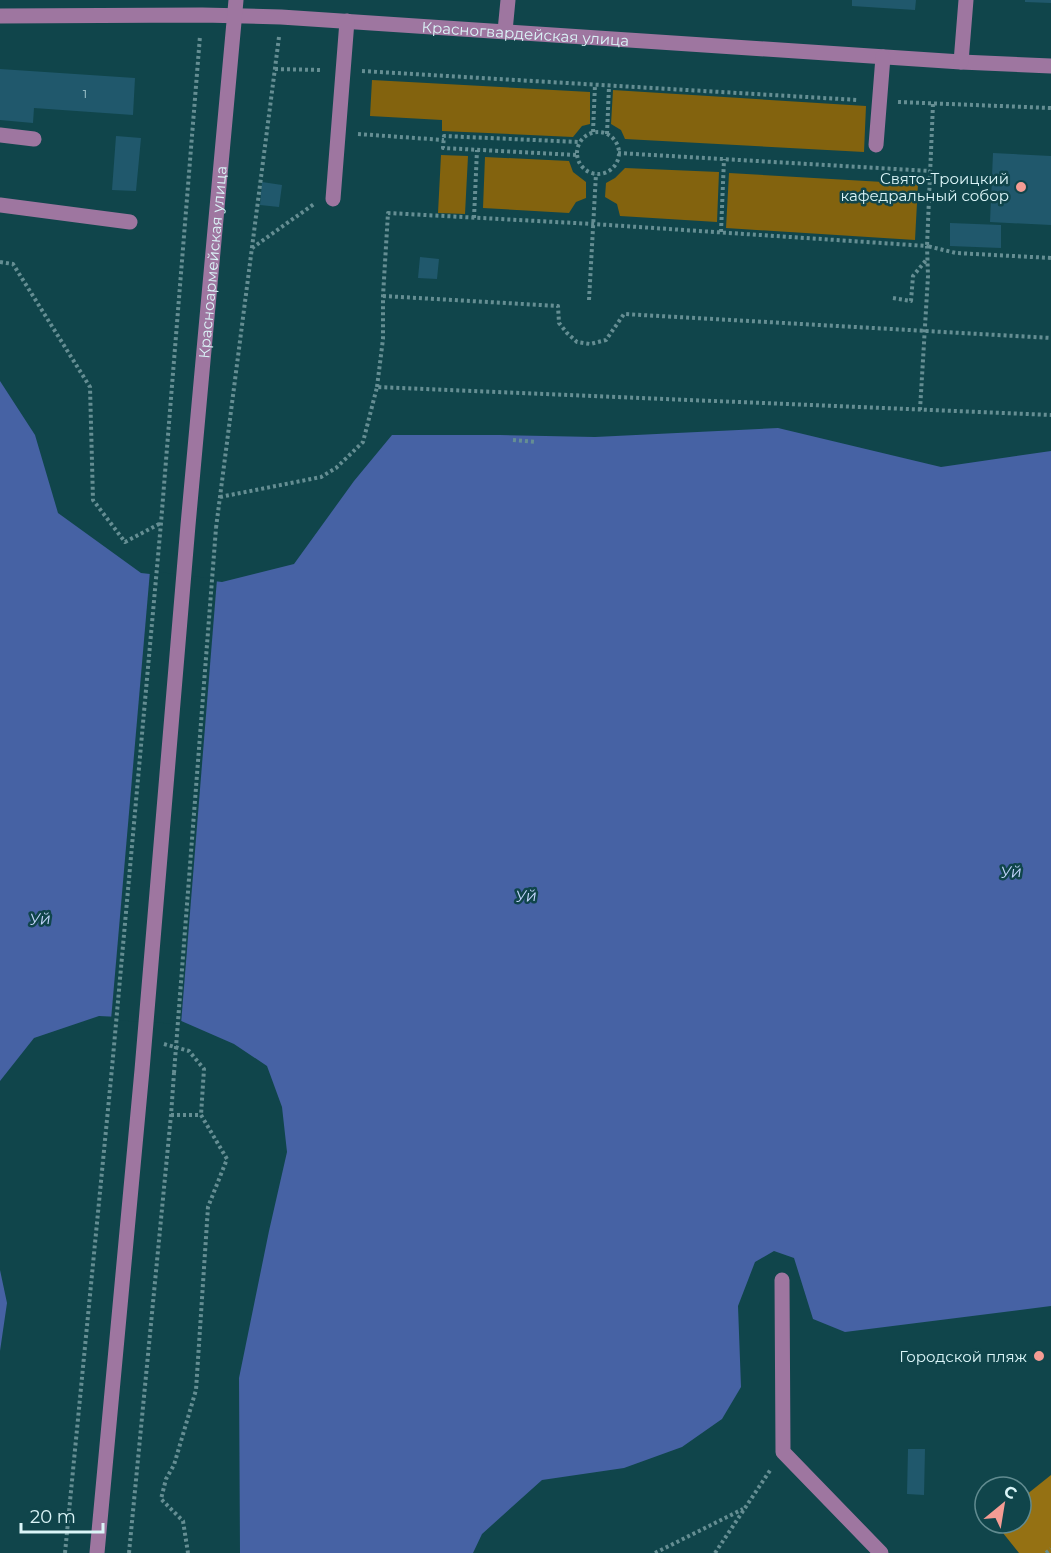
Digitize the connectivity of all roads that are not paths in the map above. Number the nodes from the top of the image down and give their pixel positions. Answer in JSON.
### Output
{"nodes":[{"id":1,"x":236,"y":0,"type":"edge"},
{"id":2,"x":508,"y":0,"type":"edge"},
{"id":3,"x":966,"y":0,"type":"edge"},
{"id":4,"x":0,"y":16,"type":"edge"},
{"id":5,"x":235,"y":16,"type":"junction"},
{"id":6,"x":347,"y":21,"type":"junction"},
{"id":7,"x":505,"y":31,"type":"junction"},
{"id":8,"x":883,"y":57,"type":"junction"},
{"id":9,"x":961,"y":62,"type":"junction"},
{"id":10,"x":1051,"y":66,"type":"edge"},
{"id":11,"x":0,"y":135,"type":"edge"},
{"id":12,"x":34,"y":139,"type":"dead end"},
{"id":13,"x":876,"y":145,"type":"dead end"},
{"id":14,"x":333,"y":195,"type":"road end"},
{"id":15,"x":0,"y":205,"type":"edge"},
{"id":16,"x":130,"y":222,"type":"dead end"},
{"id":17,"x":782,"y":1280,"type":"dead end"},
{"id":18,"x":97,"y":1553,"type":"edge"},
{"id":19,"x":881,"y":1553,"type":"edge"}],
"edges":[{"from":1,"to":5,"type":"street","name":"Красноармейская улица"},
{"from":2,"to":7,"type":"street"},
{"from":3,"to":9,"type":"street"},
{"from":4,"to":5,"type":"street","name":"Красногвардейская улица"},
{"from":5,"to":6,"type":"street","name":"Красногвардейская улица"},
{"from":5,"to":18,"type":"street","name":"Красноармейская улица"},
{"from":6,"to":7,"type":"street","name":"Красногвардейская улица"},
{"from":6,"to":14,"type":"street"},
{"from":7,"to":8,"type":"street","name":"Красногвардейская улица"},
{"from":8,"to":9,"type":"street","name":"Красногвардейская улица"},
{"from":8,"to":13,"type":"street"},
{"from":9,"to":10,"type":"street","name":"Красногвардейская улица"},
{"from":11,"to":12,"type":"street"},
{"from":15,"to":16,"type":"street"},
{"from":17,"to":19,"type":"street"}]}
